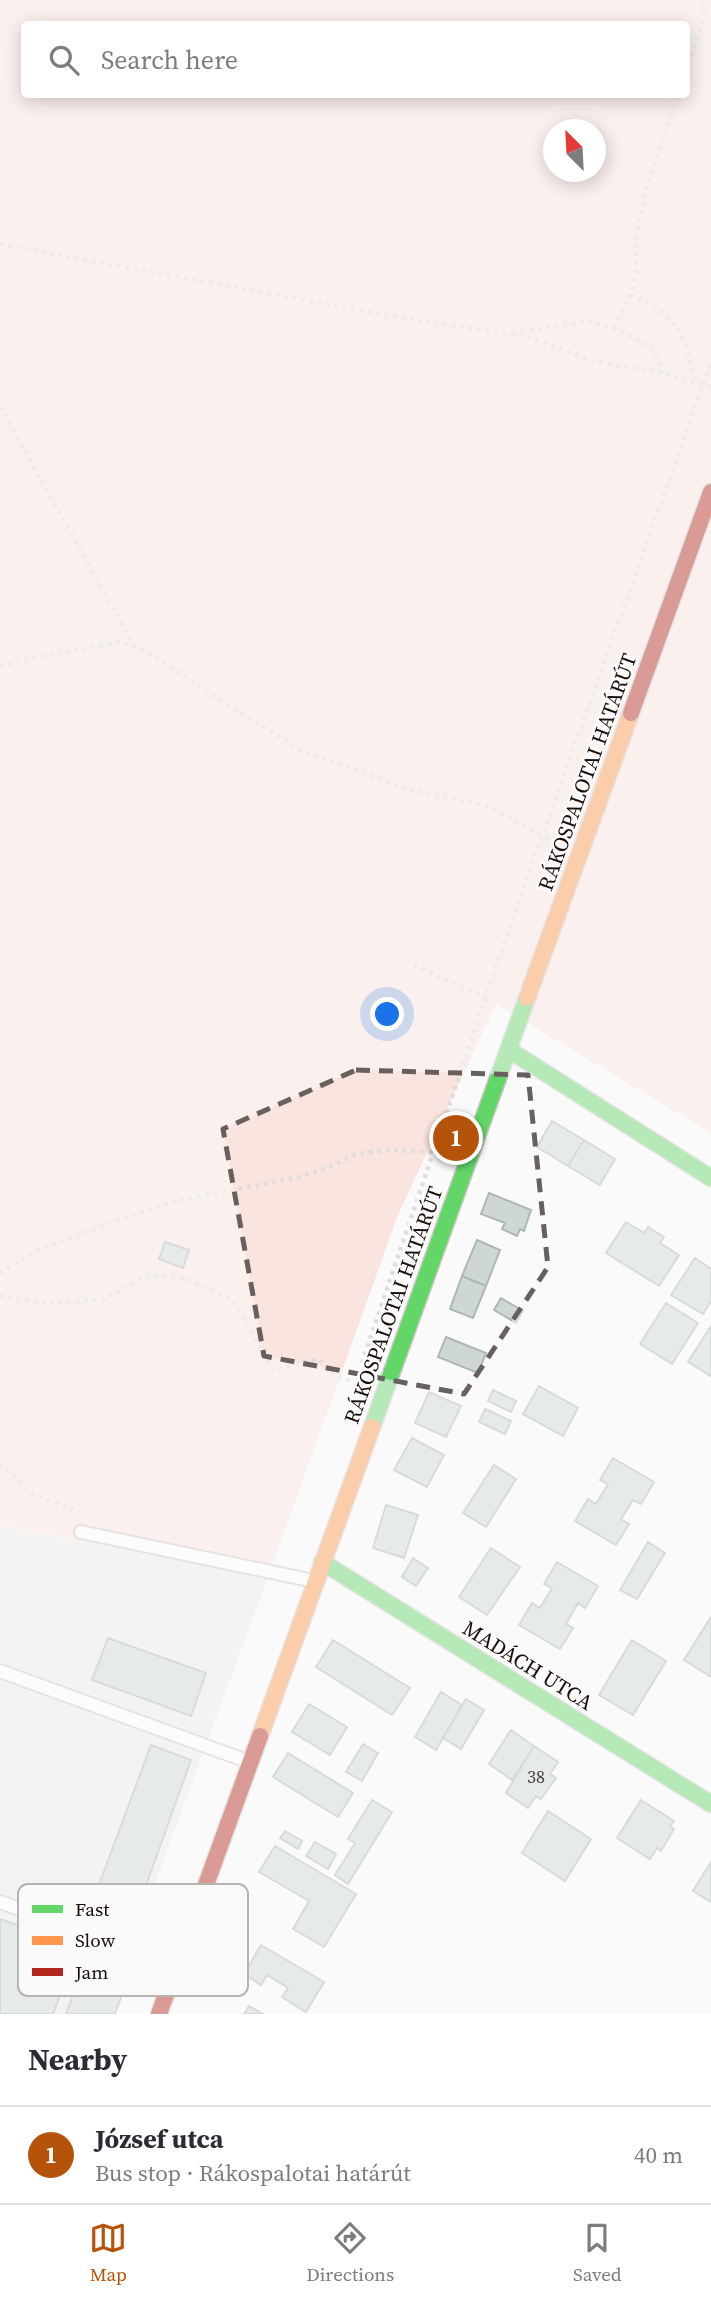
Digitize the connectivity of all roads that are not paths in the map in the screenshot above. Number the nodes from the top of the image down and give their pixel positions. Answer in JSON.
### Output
{"nodes":[{"id":1,"x":711,"y":492,"type":"edge"},
{"id":2,"x":509,"y":1050,"type":"junction"},
{"id":3,"x":711,"y":1178,"type":"edge"},
{"id":4,"x":81,"y":1532,"type":"dead end"},
{"id":5,"x":322,"y":1562,"type":"junction"},
{"id":6,"x":315,"y":1581,"type":"junction"},
{"id":7,"x":0,"y":1671,"type":"edge"},
{"id":8,"x":250,"y":1762,"type":"junction"},
{"id":9,"x":711,"y":1804,"type":"edge"},
{"id":10,"x":206,"y":1884,"type":"edge"},
{"id":11,"x":0,"y":1902,"type":"edge"},
{"id":12,"x":18,"y":1908,"type":"edge"},
{"id":13,"x":165,"y":1996,"type":"edge"},
{"id":14,"x":159,"y":2014,"type":"edge"}],
"edges":[{"from":1,"to":2,"type":"street","name":"RÁKOSPALOTAI HATÁRÚT"},
{"from":2,"to":3,"type":"street"},
{"from":2,"to":5,"type":"street","name":"RÁKOSPALOTAI HATÁRÚT"},
{"from":4,"to":6,"type":"lane"},
{"from":5,"to":6,"type":"street","name":"RÁKOSPALOTAI HATÁRÚT"},
{"from":5,"to":9,"type":"street","name":"MADÁCH UTCA"},
{"from":6,"to":8,"type":"street","name":"RÁKOSPALOTAI HATÁRÚT"},
{"from":7,"to":8,"type":"lane"},
{"from":8,"to":10,"type":"street","name":"RÁKOSPALOTAI HATÁRÚT"},
{"from":11,"to":12,"type":"lane"},
{"from":13,"to":14,"type":"street","name":"RÁKOSPALOTAI HATÁRÚT"}]}
